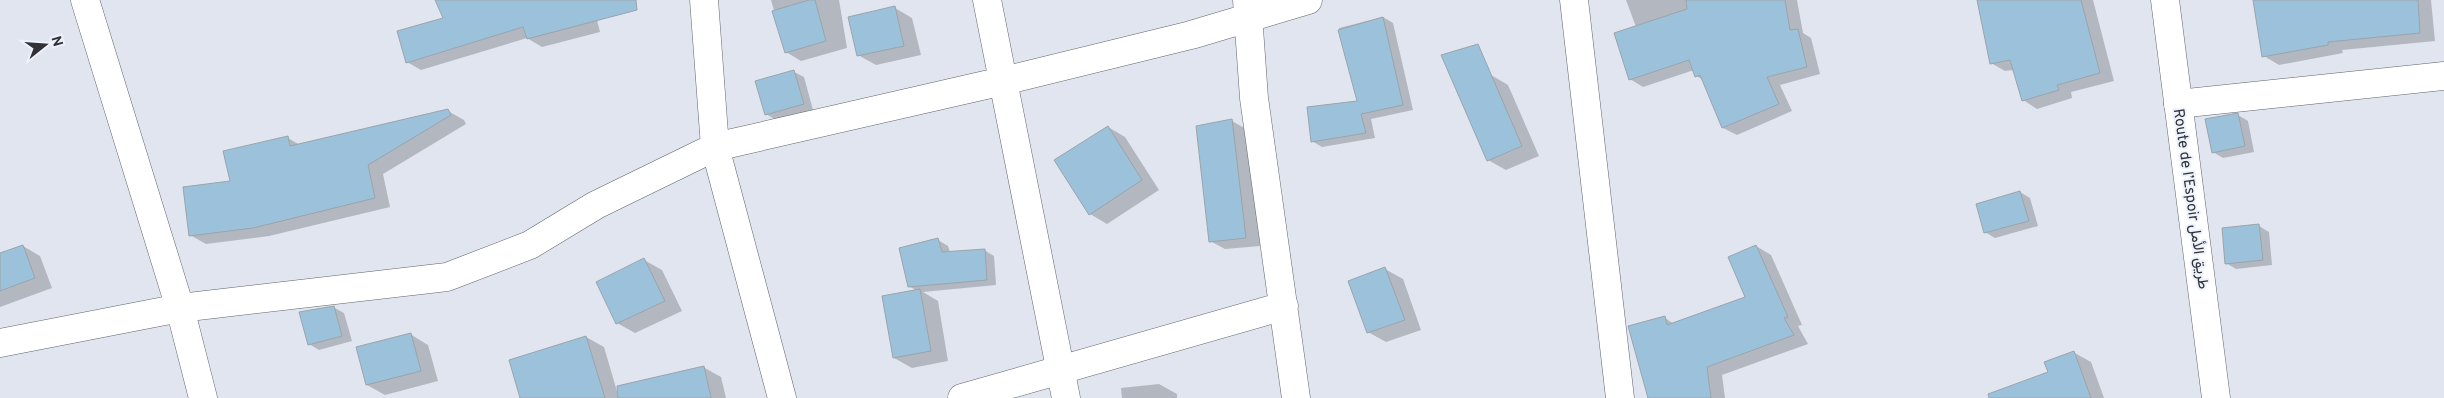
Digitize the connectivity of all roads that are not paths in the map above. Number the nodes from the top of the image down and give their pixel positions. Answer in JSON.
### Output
{"nodes":[{"id":1,"x":85,"y":0,"type":"edge"},
{"id":2,"x":704,"y":0,"type":"edge"},
{"id":3,"x":987,"y":0,"type":"edge"},
{"id":4,"x":1308,"y":0,"type":"edge"},
{"id":5,"x":1574,"y":0,"type":"edge"},
{"id":6,"x":2165,"y":0,"type":"edge"},
{"id":7,"x":1248,"y":9,"type":"edge"},
{"id":8,"x":2444,"y":76,"type":"edge"},
{"id":9,"x":1003,"y":81,"type":"junction"},
{"id":10,"x":2178,"y":104,"type":"junction"},
{"id":11,"x":715,"y":147,"type":"junction"},
{"id":12,"x":1284,"y":306,"type":"junction"},
{"id":13,"x":180,"y":308,"type":"junction"},
{"id":14,"x":0,"y":342,"type":"edge"},
{"id":15,"x":1062,"y":369,"type":"junction"},
{"id":16,"x":203,"y":398,"type":"edge"},
{"id":17,"x":782,"y":398,"type":"edge"},
{"id":18,"x":962,"y":398,"type":"edge"},
{"id":19,"x":1066,"y":398,"type":"edge"},
{"id":20,"x":1296,"y":398,"type":"edge"},
{"id":21,"x":1620,"y":398,"type":"edge"},
{"id":22,"x":2216,"y":398,"type":"edge"}],
"edges":[{"from":1,"to":13,"type":"main road"},
{"from":2,"to":11,"type":"main road"},
{"from":3,"to":9,"type":"main road"},
{"from":4,"to":7,"type":"main road"},
{"from":5,"to":21,"type":"main road"},
{"from":6,"to":10,"type":"main road","name":"Route de l’Espoir طريق الأمل"},
{"from":7,"to":9,"type":"main road"},
{"from":7,"to":12,"type":"main road"},
{"from":8,"to":10,"type":"main road"},
{"from":9,"to":11,"type":"main road"},
{"from":9,"to":15,"type":"main road"},
{"from":10,"to":22,"type":"main road","name":"Route de l’Espoir طريق الأمل"},
{"from":11,"to":13,"type":"main road"},
{"from":11,"to":17,"type":"main road"},
{"from":12,"to":15,"type":"main road"},
{"from":12,"to":20,"type":"main road"},
{"from":13,"to":14,"type":"main road"},
{"from":13,"to":16,"type":"main road"},
{"from":15,"to":18,"type":"main road"},
{"from":15,"to":19,"type":"main road"}]}
